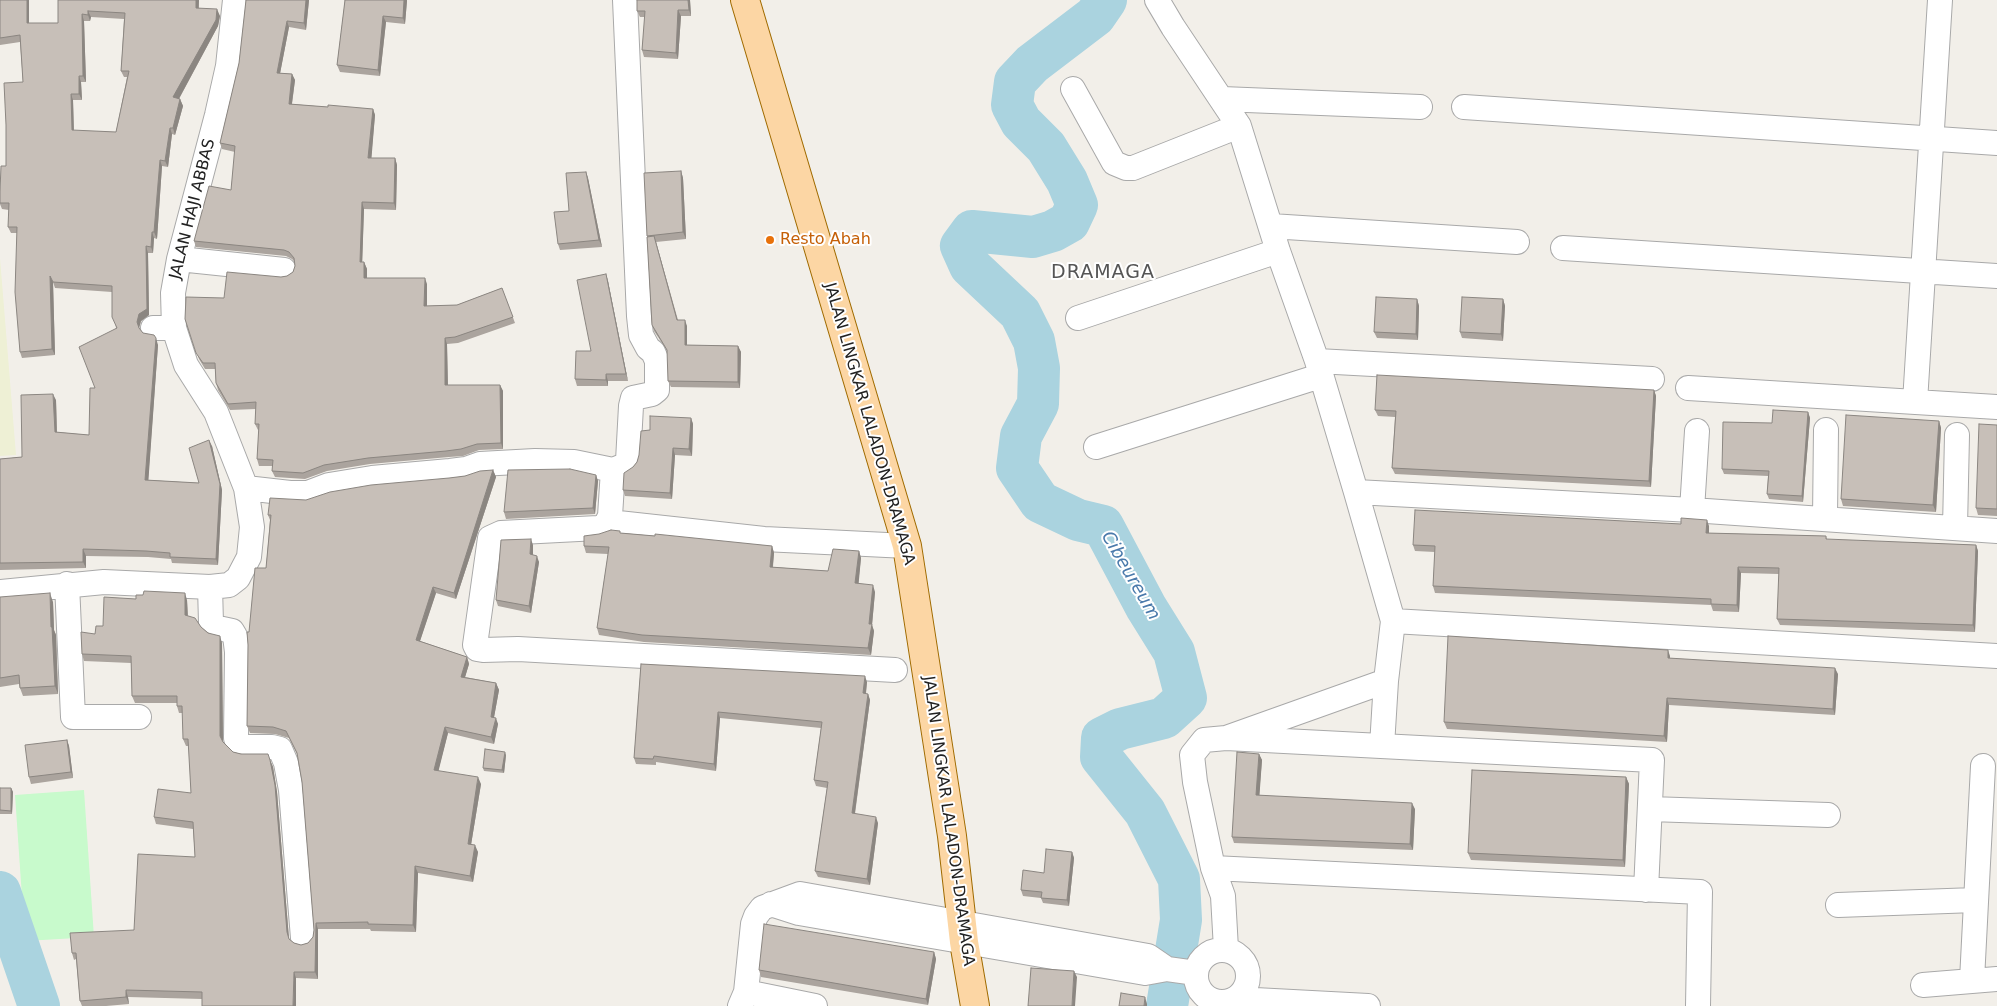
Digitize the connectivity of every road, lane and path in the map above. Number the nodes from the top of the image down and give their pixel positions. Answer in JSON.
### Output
{"nodes":[{"id":1,"x":235,"y":0,"type":"edge"},
{"id":2,"x":625,"y":0,"type":"edge"},
{"id":3,"x":745,"y":0,"type":"edge"},
{"id":4,"x":1157,"y":0,"type":"edge"},
{"id":5,"x":1178,"y":0,"type":"edge"},
{"id":6,"x":1940,"y":0,"type":"edge"},
{"id":7,"x":1173,"y":27,"type":"junction"},
{"id":8,"x":1073,"y":89,"type":"dead end"},
{"id":9,"x":1222,"y":99,"type":"junction"},
{"id":10,"x":1420,"y":107,"type":"dead end"},
{"id":11,"x":1464,"y":107,"type":"dead end"},
{"id":12,"x":1239,"y":126,"type":"junction"},
{"id":13,"x":1932,"y":138,"type":"junction"},
{"id":14,"x":1997,"y":143,"type":"edge"},
{"id":15,"x":1271,"y":226,"type":"junction"},
{"id":16,"x":1517,"y":242,"type":"dead end"},
{"id":17,"x":1563,"y":248,"type":"dead end"},
{"id":18,"x":1278,"y":252,"type":"junction"},
{"id":19,"x":179,"y":259,"type":"junction"},
{"id":20,"x":284,"y":270,"type":"dead end"},
{"id":21,"x":1924,"y":272,"type":"junction"},
{"id":22,"x":1997,"y":276,"type":"edge"},
{"id":23,"x":1078,"y":318,"type":"dead end"},
{"id":24,"x":1318,"y":369,"type":"junction"},
{"id":25,"x":1652,"y":379,"type":"dead end"},
{"id":26,"x":1688,"y":388,"type":"dead end"},
{"id":27,"x":1915,"y":402,"type":"junction"},
{"id":28,"x":1997,"y":407,"type":"edge"},
{"id":29,"x":1826,"y":430,"type":"dead end"},
{"id":30,"x":1697,"y":431,"type":"dead end"},
{"id":31,"x":1957,"y":435,"type":"dead end"},
{"id":32,"x":1096,"y":447,"type":"dead end"},
{"id":33,"x":613,"y":470,"type":"junction"},
{"id":34,"x":246,"y":488,"type":"junction"},
{"id":35,"x":1356,"y":492,"type":"junction"},
{"id":36,"x":1692,"y":510,"type":"junction"},
{"id":37,"x":1825,"y":518,"type":"junction"},
{"id":38,"x":608,"y":522,"type":"junction"},
{"id":39,"x":1955,"y":528,"type":"junction"},
{"id":40,"x":1997,"y":531,"type":"edge"},
{"id":41,"x":907,"y":546,"type":"junction"},
{"id":42,"x":67,"y":584,"type":"junction"},
{"id":43,"x":210,"y":587,"type":"junction"},
{"id":44,"x":0,"y":592,"type":"edge"},
{"id":45,"x":1393,"y":621,"type":"junction"},
{"id":46,"x":1997,"y":656,"type":"edge"},
{"id":47,"x":895,"y":670,"type":"dead end"},
{"id":48,"x":1386,"y":681,"type":"junction"},
{"id":49,"x":139,"y":717,"type":"dead end"},
{"id":50,"x":1226,"y":738,"type":"junction"},
{"id":51,"x":1382,"y":746,"type":"junction"},
{"id":52,"x":1983,"y":766,"type":"dead end"},
{"id":53,"x":1650,"y":810,"type":"junction"},
{"id":54,"x":1828,"y":814,"type":"dead end"},
{"id":55,"x":1213,"y":868,"type":"junction"},
{"id":56,"x":1646,"y":890,"type":"junction"},
{"id":57,"x":1975,"y":900,"type":"junction"},
{"id":58,"x":1838,"y":905,"type":"dead end"},
{"id":59,"x":963,"y":932,"type":"junction"},
{"id":60,"x":303,"y":938,"type":"dead end"},
{"id":61,"x":1226,"y":949,"type":"junction"},
{"id":62,"x":1180,"y":971,"type":"junction"},
{"id":63,"x":1997,"y":978,"type":"edge"},
{"id":64,"x":1972,"y":980,"type":"junction"},
{"id":65,"x":1923,"y":985,"type":"dead end"},
{"id":66,"x":743,"y":999,"type":"edge"},
{"id":67,"x":1218,"y":1000,"type":"edge"},
{"id":68,"x":815,"y":1006,"type":"edge"},
{"id":69,"x":976,"y":1006,"type":"edge"},
{"id":70,"x":1368,"y":1006,"type":"edge"},
{"id":71,"x":1698,"y":1006,"type":"edge"}],
"edges":[{"from":1,"to":19,"type":"street","name":"JALAN HAJI ABBAS"},
{"from":2,"to":33,"type":"street"},
{"from":3,"to":41,"type":"main road","name":"JALAN LINGKAR LALADON-DRAMAGA"},
{"from":4,"to":7,"type":"street"},
{"from":5,"to":7,"type":"street"},
{"from":6,"to":13,"type":"street"},
{"from":7,"to":9,"type":"street"},
{"from":8,"to":12,"type":"street"},
{"from":9,"to":10,"type":"street"},
{"from":9,"to":12,"type":"street"},
{"from":11,"to":13,"type":"street"},
{"from":12,"to":15,"type":"street"},
{"from":13,"to":14,"type":"street"},
{"from":13,"to":21,"type":"street"},
{"from":15,"to":16,"type":"street"},
{"from":15,"to":18,"type":"street"},
{"from":17,"to":21,"type":"street"},
{"from":18,"to":23,"type":"street"},
{"from":18,"to":24,"type":"street"},
{"from":19,"to":20,"type":"street"},
{"from":19,"to":34,"type":"street","name":"JALAN HAJI ABBAS"},
{"from":21,"to":22,"type":"street"},
{"from":21,"to":27,"type":"street"},
{"from":24,"to":25,"type":"street"},
{"from":24,"to":32,"type":"street"},
{"from":24,"to":35,"type":"street"},
{"from":26,"to":27,"type":"street"},
{"from":27,"to":28,"type":"street"},
{"from":29,"to":37,"type":"street"},
{"from":30,"to":36,"type":"street"},
{"from":31,"to":39,"type":"street"},
{"from":33,"to":34,"type":"street"},
{"from":33,"to":38,"type":"street"},
{"from":34,"to":43,"type":"street","name":"JALAN HAJI ABBAS"},
{"from":35,"to":36,"type":"street"},
{"from":35,"to":45,"type":"street"},
{"from":36,"to":37,"type":"street"},
{"from":37,"to":39,"type":"street"},
{"from":38,"to":41,"type":"street"},
{"from":38,"to":47,"type":"street"},
{"from":39,"to":40,"type":"street"},
{"from":41,"to":59,"type":"main road","name":"JALAN LINGKAR LALADON-DRAMAGA"},
{"from":42,"to":43,"type":"street","name":"JALAN HAJI ABBAS"},
{"from":42,"to":44,"type":"street","name":"JALAN HAJI ABBAS"},
{"from":42,"to":49,"type":"street"},
{"from":43,"to":60,"type":"street"},
{"from":45,"to":46,"type":"street"},
{"from":45,"to":48,"type":"street"},
{"from":48,"to":50,"type":"street"},
{"from":48,"to":51,"type":"street"},
{"from":50,"to":51,"type":"street"},
{"from":50,"to":55,"type":"street"},
{"from":51,"to":53,"type":"street"},
{"from":52,"to":57,"type":"street"},
{"from":53,"to":54,"type":"street"},
{"from":53,"to":56,"type":"street"},
{"from":55,"to":56,"type":"street"},
{"from":55,"to":61,"type":"street"},
{"from":56,"to":71,"type":"street"},
{"from":57,"to":58,"type":"street"},
{"from":57,"to":64,"type":"street"},
{"from":59,"to":62,"type":"street"},
{"from":59,"to":66,"type":"street"},
{"from":59,"to":69,"type":"main road","name":"JALAN LINGKAR LALADON-DRAMAGA"},
{"from":61,"to":62,"type":"street"},
{"from":61,"to":67,"type":"street"},
{"from":62,"to":67,"type":"street"},
{"from":63,"to":64,"type":"street"},
{"from":64,"to":65,"type":"street"},
{"from":66,"to":68,"type":"street"},
{"from":67,"to":70,"type":"street"}]}
